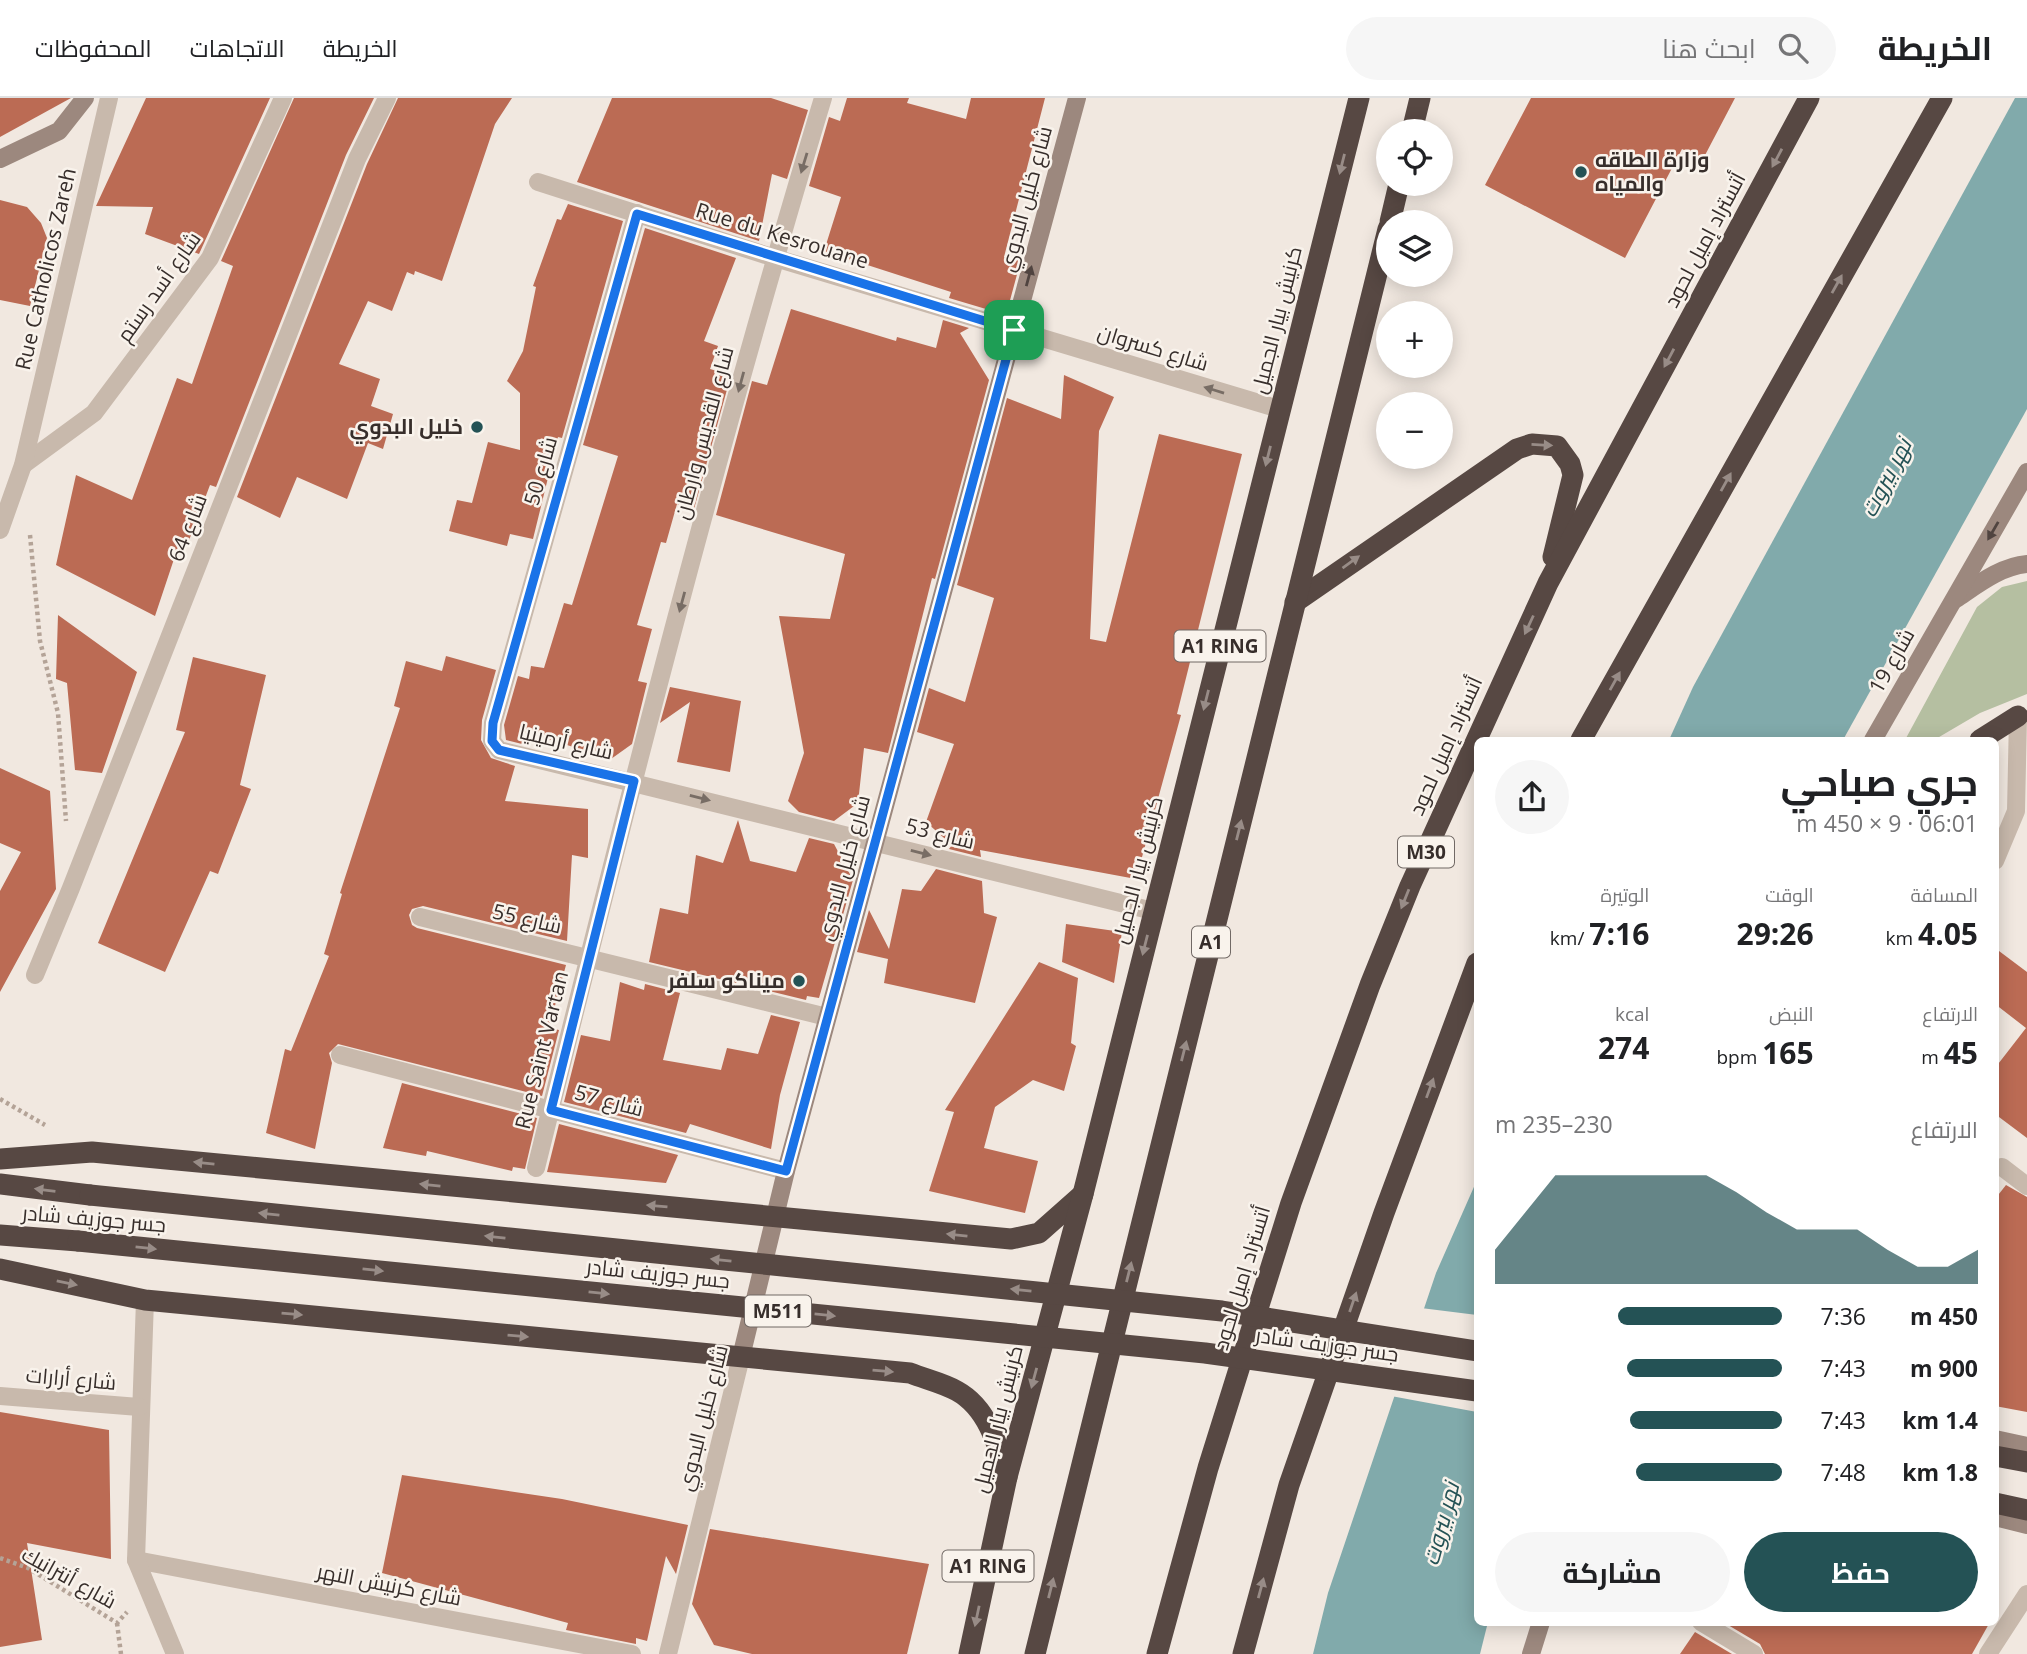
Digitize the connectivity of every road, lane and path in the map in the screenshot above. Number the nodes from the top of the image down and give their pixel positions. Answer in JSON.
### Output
{"nodes":[{"id":1,"x":85,"y":98,"type":"edge"},
{"id":2,"x":109,"y":98,"type":"edge"},
{"id":3,"x":283,"y":98,"type":"edge"},
{"id":4,"x":387,"y":98,"type":"edge"},
{"id":5,"x":823,"y":98,"type":"edge"},
{"id":6,"x":1077,"y":98,"type":"edge"},
{"id":7,"x":1359,"y":98,"type":"edge"},
{"id":8,"x":1420,"y":98,"type":"edge"},
{"id":9,"x":1809,"y":98,"type":"edge"},
{"id":10,"x":1942,"y":98,"type":"edge"},
{"id":11,"x":1415,"y":119,"type":"edge"},
{"id":12,"x":0,"y":159,"type":"edge"},
{"id":13,"x":538,"y":182,"type":"dead end"},
{"id":14,"x":637,"y":214,"type":"junction"},
{"id":15,"x":775,"y":258,"type":"junction"},
{"id":16,"x":1376,"y":277,"type":"edge"},
{"id":17,"x":1014,"y":330,"type":"junction"},
{"id":18,"x":1279,"y":409,"type":"junction"},
{"id":19,"x":23,"y":465,"type":"junction"},
{"id":20,"x":2027,"y":472,"type":"edge"},
{"id":21,"x":0,"y":530,"type":"edge"},
{"id":22,"x":30,"y":533,"type":"dead end"},
{"id":23,"x":2027,"y":564,"type":"edge"},
{"id":24,"x":1548,"y":583,"type":"junction"},
{"id":25,"x":1295,"y":602,"type":"junction"},
{"id":26,"x":1950,"y":603,"type":"junction"},
{"id":27,"x":2023,"y":713,"type":"edge"},
{"id":28,"x":1477,"y":737,"type":"edge"},
{"id":29,"x":1583,"y":737,"type":"edge"},
{"id":30,"x":1875,"y":737,"type":"edge"},
{"id":31,"x":1985,"y":737,"type":"edge"},
{"id":32,"x":492,"y":741,"type":"joint"},
{"id":33,"x":1474,"y":743,"type":"edge"},
{"id":34,"x":634,"y":781,"type":"junction"},
{"id":35,"x":67,"y":834,"type":"dead end"},
{"id":36,"x":874,"y":842,"type":"junction"},
{"id":37,"x":1999,"y":851,"type":"edge"},
{"id":38,"x":1153,"y":911,"type":"junction"},
{"id":39,"x":421,"y":917,"type":"dead end"},
{"id":40,"x":590,"y":957,"type":"junction"},
{"id":41,"x":1474,"y":971,"type":"edge"},
{"id":42,"x":35,"y":975,"type":"dead end"},
{"id":43,"x":827,"y":1017,"type":"junction"},
{"id":44,"x":340,"y":1055,"type":"dead end"},
{"id":45,"x":551,"y":1110,"type":"junction"},
{"id":46,"x":0,"y":1159,"type":"edge"},
{"id":47,"x":2002,"y":1167,"type":"dead end"},
{"id":48,"x":536,"y":1168,"type":"dead end"},
{"id":49,"x":786,"y":1171,"type":"junction"},
{"id":50,"x":0,"y":1184,"type":"edge"},
{"id":51,"x":2027,"y":1186,"type":"edge"},
{"id":52,"x":1083,"y":1194,"type":"junction"},
{"id":53,"x":774,"y":1217,"type":"junction"},
{"id":54,"x":0,"y":1235,"type":"edge"},
{"id":55,"x":0,"y":1269,"type":"edge"},
{"id":56,"x":145,"y":1300,"type":"junction"},
{"id":57,"x":1474,"y":1350,"type":"edge"},
{"id":58,"x":741,"y":1357,"type":"junction"},
{"id":59,"x":1474,"y":1391,"type":"edge"},
{"id":60,"x":0,"y":1396,"type":"edge"},
{"id":61,"x":139,"y":1407,"type":"junction"},
{"id":62,"x":1999,"y":1440,"type":"edge"},
{"id":63,"x":2027,"y":1446,"type":"edge"},
{"id":64,"x":1999,"y":1457,"type":"edge"},
{"id":65,"x":2027,"y":1462,"type":"edge"},
{"id":66,"x":1007,"y":1477,"type":"junction"},
{"id":67,"x":1999,"y":1504,"type":"edge"},
{"id":68,"x":2027,"y":1510,"type":"edge"},
{"id":69,"x":1999,"y":1518,"type":"edge"},
{"id":70,"x":2027,"y":1525,"type":"edge"},
{"id":71,"x":0,"y":1558,"type":"edge"},
{"id":72,"x":136,"y":1560,"type":"junction"},
{"id":73,"x":148,"y":1587,"type":"junction"},
{"id":74,"x":2027,"y":1594,"type":"edge"},
{"id":75,"x":117,"y":1623,"type":"junction"},
{"id":76,"x":1540,"y":1626,"type":"edge"},
{"id":77,"x":1707,"y":1626,"type":"edge"},
{"id":78,"x":121,"y":1654,"type":"edge"},
{"id":79,"x":175,"y":1654,"type":"edge"},
{"id":80,"x":632,"y":1654,"type":"edge"},
{"id":81,"x":668,"y":1654,"type":"edge"},
{"id":82,"x":969,"y":1654,"type":"edge"},
{"id":83,"x":1035,"y":1654,"type":"edge"},
{"id":84,"x":1157,"y":1654,"type":"edge"},
{"id":85,"x":1243,"y":1654,"type":"edge"},
{"id":86,"x":1531,"y":1654,"type":"edge"},
{"id":87,"x":1754,"y":1654,"type":"edge"},
{"id":88,"x":1989,"y":1654,"type":"edge"}],
"edges":[{"from":1,"to":12,"type":"street"},
{"from":2,"to":19,"type":"street","name":"Rue Catholicos Zareh"},
{"from":3,"to":19,"type":"street","name":"شارع أسد رستم"},
{"from":4,"to":42,"type":"street","name":"شارع 64"},
{"from":5,"to":15,"type":"street","name":"شارع القديس وارطان","one_way":true},
{"from":17,"to":6,"type":"street","name":"شارع خليل البدوي","one_way":true},
{"from":7,"to":18,"type":"highway","name":"كرنيش بيار الجميل","number":"A1 RING","one_way":true},
{"from":8,"to":11,"type":"highway"},
{"from":9,"to":24,"type":"highway","name":"أتستراد إميل لحود","number":"M30","one_way":true},
{"from":29,"to":10,"type":"highway","one_way":true},
{"from":13,"to":14,"type":"street","name":"Rue du Kesrouane"},
{"from":14,"to":15,"type":"street","name":"Rue du Kesrouane"},
{"from":14,"to":32,"type":"street","name":"شارع 50"},
{"from":15,"to":17,"type":"street","name":"Rue du Kesrouane"},
{"from":15,"to":34,"type":"street","name":"شارع القديس وارطان","one_way":true},
{"from":16,"to":25,"type":"highway","number":"A1"},
{"from":18,"to":17,"type":"street","name":"شارع كسروان","one_way":true},
{"from":17,"to":36,"type":"street","name":"شارع خليل البدوي"},
{"from":18,"to":38,"type":"highway","name":"كرنيش بيار الجميل","number":"A1 RING","one_way":true},
{"from":19,"to":21,"type":"street","name":"Rue Catholicos Zareh"},
{"from":20,"to":26,"type":"street","name":"شارع 19","one_way":true},
{"from":22,"to":35,"type":"path"},
{"from":23,"to":26,"type":"street"},
{"from":25,"to":24,"type":"highway","one_way":true},
{"from":24,"to":28,"type":"highway","name":"أتستراد إميل لحود","number":"M30","one_way":true},
{"from":83,"to":25,"type":"highway","number":"A1","one_way":true},
{"from":26,"to":30,"type":"street","name":"شارع 19"},
{"from":27,"to":31,"type":"highway"},
{"from":27,"to":37,"type":"street"},
{"from":32,"to":34,"type":"street","name":"شارع أرمينيا"},
{"from":33,"to":84,"type":"highway","name":"أتستراد إميل لحود","number":"M30","one_way":true},
{"from":34,"to":36,"type":"street","name":"شارع 53","one_way":true},
{"from":34,"to":40,"type":"street","name":"Rue Saint Vartan"},
{"from":36,"to":38,"type":"street","name":"شارع 53","one_way":true},
{"from":36,"to":43,"type":"street","name":"شارع خليل البدوي"},
{"from":38,"to":52,"type":"highway","name":"كرنيش بيار الجميل","number":"A1 RING","one_way":true},
{"from":39,"to":40,"type":"street","name":"شارع 55"},
{"from":40,"to":43,"type":"street","name":"شارع 55"},
{"from":40,"to":45,"type":"street","name":"Rue Saint Vartan"},
{"from":85,"to":41,"type":"highway","one_way":true},
{"from":43,"to":49,"type":"street","name":"شارع خليل البدوي"},
{"from":44,"to":45,"type":"street","name":"شارع 57"},
{"from":45,"to":48,"type":"street","name":"Rue Saint Vartan"},
{"from":45,"to":49,"type":"street","name":"شارع 57"},
{"from":53,"to":46,"type":"highway","one_way":true},
{"from":47,"to":51,"type":"street"},
{"from":49,"to":53,"type":"street","name":"شارع خليل البدوي"},
{"from":57,"to":50,"type":"highway","name":"جسر جوزيف شادر","number":"M511","one_way":true,"bridge":true},
{"from":52,"to":53,"type":"highway","one_way":true},
{"from":52,"to":66,"type":"highway","name":"كرنيش بيار الجميل","one_way":true},
{"from":53,"to":58,"type":"street","name":"شارع خليل البدوي"},
{"from":54,"to":59,"type":"highway","name":"جسر جوزيف شادر","number":"M511","one_way":true,"bridge":true},
{"from":55,"to":56,"type":"highway","one_way":true},
{"from":56,"to":58,"type":"highway","one_way":true},
{"from":56,"to":61,"type":"street"},
{"from":58,"to":66,"type":"highway","one_way":true},
{"from":58,"to":81,"type":"street","name":"شارع خليل البدوي"},
{"from":60,"to":61,"type":"street","name":"شارع أرارات"},
{"from":61,"to":72,"type":"street"},
{"from":62,"to":63,"type":"street"},
{"from":64,"to":65,"type":"highway"},
{"from":66,"to":82,"type":"highway","name":"كرنيش بيار الجميل","number":"A1 RING","one_way":true},
{"from":67,"to":68,"type":"highway"},
{"from":69,"to":70,"type":"street"},
{"from":71,"to":75,"type":"path","name":"شارع أنترانيك"},
{"from":72,"to":73,"type":"street"},
{"from":72,"to":80,"type":"street","name":"شارع كرنيش النهر"},
{"from":73,"to":75,"type":"path","name":"شارع أنترانيك"},
{"from":73,"to":79,"type":"street"},
{"from":74,"to":88,"type":"street"},
{"from":75,"to":78,"type":"path"},
{"from":76,"to":86,"type":"street"},
{"from":77,"to":87,"type":"street"}]}
